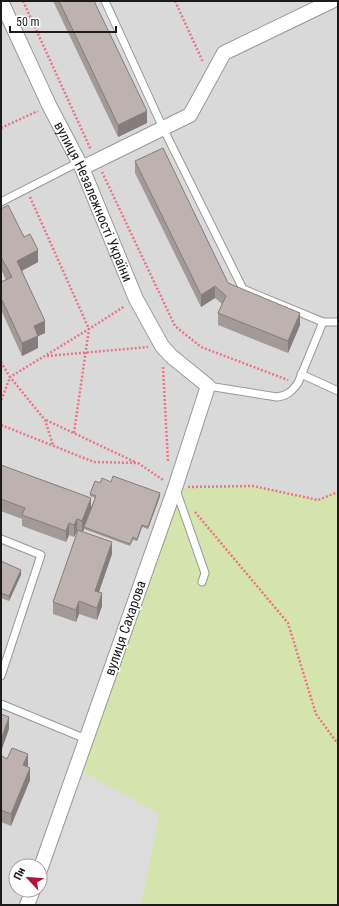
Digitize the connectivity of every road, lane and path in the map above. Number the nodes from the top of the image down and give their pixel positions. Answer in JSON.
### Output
{"nodes":[{"id":1,"x":1,"y":1,"type":"edge"},
{"id":2,"x":23,"y":1,"type":"edge"},
{"id":3,"x":105,"y":1,"type":"edge"},
{"id":4,"x":175,"y":1,"type":"edge"},
{"id":5,"x":332,"y":1,"type":"edge"},
{"id":6,"x":210,"y":77,"type":"junction"},
{"id":7,"x":49,"y":105,"type":"junction"},
{"id":8,"x":1,"y":128,"type":"edge"},
{"id":9,"x":163,"y":128,"type":"junction"},
{"id":10,"x":96,"y":160,"type":"junction"},
{"id":11,"x":80,"y":165,"type":"junction"},
{"id":12,"x":26,"y":189,"type":"junction"},
{"id":13,"x":1,"y":202,"type":"edge"},
{"id":14,"x":136,"y":298,"type":"junction"},
{"id":15,"x":322,"y":322,"type":"junction"},
{"id":16,"x":338,"y":322,"type":"edge"},
{"id":17,"x":89,"y":329,"type":"junction"},
{"id":18,"x":162,"y":346,"type":"junction"},
{"id":19,"x":86,"y":352,"type":"junction"},
{"id":20,"x":45,"y":356,"type":"junction"},
{"id":21,"x":1,"y":362,"type":"edge"},
{"id":22,"x":301,"y":374,"type":"junction"},
{"id":23,"x":10,"y":377,"type":"junction"},
{"id":24,"x":298,"y":383,"type":"junction"},
{"id":25,"x":208,"y":386,"type":"junction"},
{"id":26,"x":338,"y":391,"type":"edge"},
{"id":27,"x":1,"y":401,"type":"edge"},
{"id":28,"x":45,"y":420,"type":"junction"},
{"id":29,"x":1,"y":425,"type":"edge"},
{"id":30,"x":74,"y":433,"type":"junction"},
{"id":31,"x":54,"y":446,"type":"junction"},
{"id":32,"x":138,"y":463,"type":"junction"},
{"id":33,"x":169,"y":469,"type":"dead end"},
{"id":34,"x":169,"y":484,"type":"junction"},
{"id":35,"x":338,"y":492,"type":"edge"},
{"id":36,"x":195,"y":511,"type":"dead end"},
{"id":37,"x":1,"y":539,"type":"edge"},
{"id":38,"x":202,"y":582,"type":"dead end"},
{"id":39,"x":1,"y":676,"type":"edge"},
{"id":40,"x":1,"y":704,"type":"edge"},
{"id":41,"x":86,"y":739,"type":"junction"},
{"id":42,"x":338,"y":744,"type":"edge"},
{"id":43,"x":44,"y":858,"type":"edge"}],
"edges":[{"from":1,"to":7,"type":"street","name":"вулиця Незалежності України"},
{"from":2,"to":10,"type":"path"},
{"from":3,"to":9,"type":"lane"},
{"from":4,"to":6,"type":"path"},
{"from":5,"to":6,"type":"street"},
{"from":6,"to":9,"type":"street"},
{"from":7,"to":8,"type":"path"},
{"from":7,"to":11,"type":"street","name":"вулиця Незалежності України"},
{"from":9,"to":10,"type":"street"},
{"from":9,"to":15,"type":"lane"},
{"from":10,"to":11,"type":"street"},
{"from":10,"to":24,"type":"path"},
{"from":11,"to":12,"type":"lane"},
{"from":11,"to":14,"type":"street","name":"вулиця Незалежності України"},
{"from":12,"to":13,"type":"lane"},
{"from":12,"to":17,"type":"path"},
{"from":14,"to":17,"type":"path"},
{"from":14,"to":18,"type":"street","name":"вулиця Незалежності України"},
{"from":15,"to":16,"type":"lane"},
{"from":15,"to":22,"type":"lane"},
{"from":17,"to":19,"type":"path"},
{"from":17,"to":20,"type":"path"},
{"from":18,"to":19,"type":"path"},
{"from":18,"to":25,"type":"street","name":"вулиця Незалежності України"},
{"from":18,"to":33,"type":"path"},
{"from":19,"to":20,"type":"path"},
{"from":19,"to":30,"type":"path"},
{"from":20,"to":23,"type":"path"},
{"from":21,"to":23,"type":"path"},
{"from":22,"to":24,"type":"lane"},
{"from":22,"to":26,"type":"lane"},
{"from":23,"to":27,"type":"path"},
{"from":23,"to":28,"type":"path"},
{"from":24,"to":25,"type":"lane"},
{"from":25,"to":34,"type":"street","name":"вулиця Сахарова"},
{"from":28,"to":30,"type":"path"},
{"from":28,"to":31,"type":"path"},
{"from":29,"to":31,"type":"path"},
{"from":30,"to":32,"type":"path"},
{"from":31,"to":32,"type":"path"},
{"from":32,"to":34,"type":"path"},
{"from":34,"to":35,"type":"path"},
{"from":34,"to":38,"type":"lane"},
{"from":34,"to":41,"type":"street","name":"вулиця Сахарова"},
{"from":36,"to":42,"type":"path"},
{"from":37,"to":39,"type":"lane"},
{"from":40,"to":41,"type":"lane"},
{"from":41,"to":43,"type":"street","name":"вулиця Сахарова"}]}
